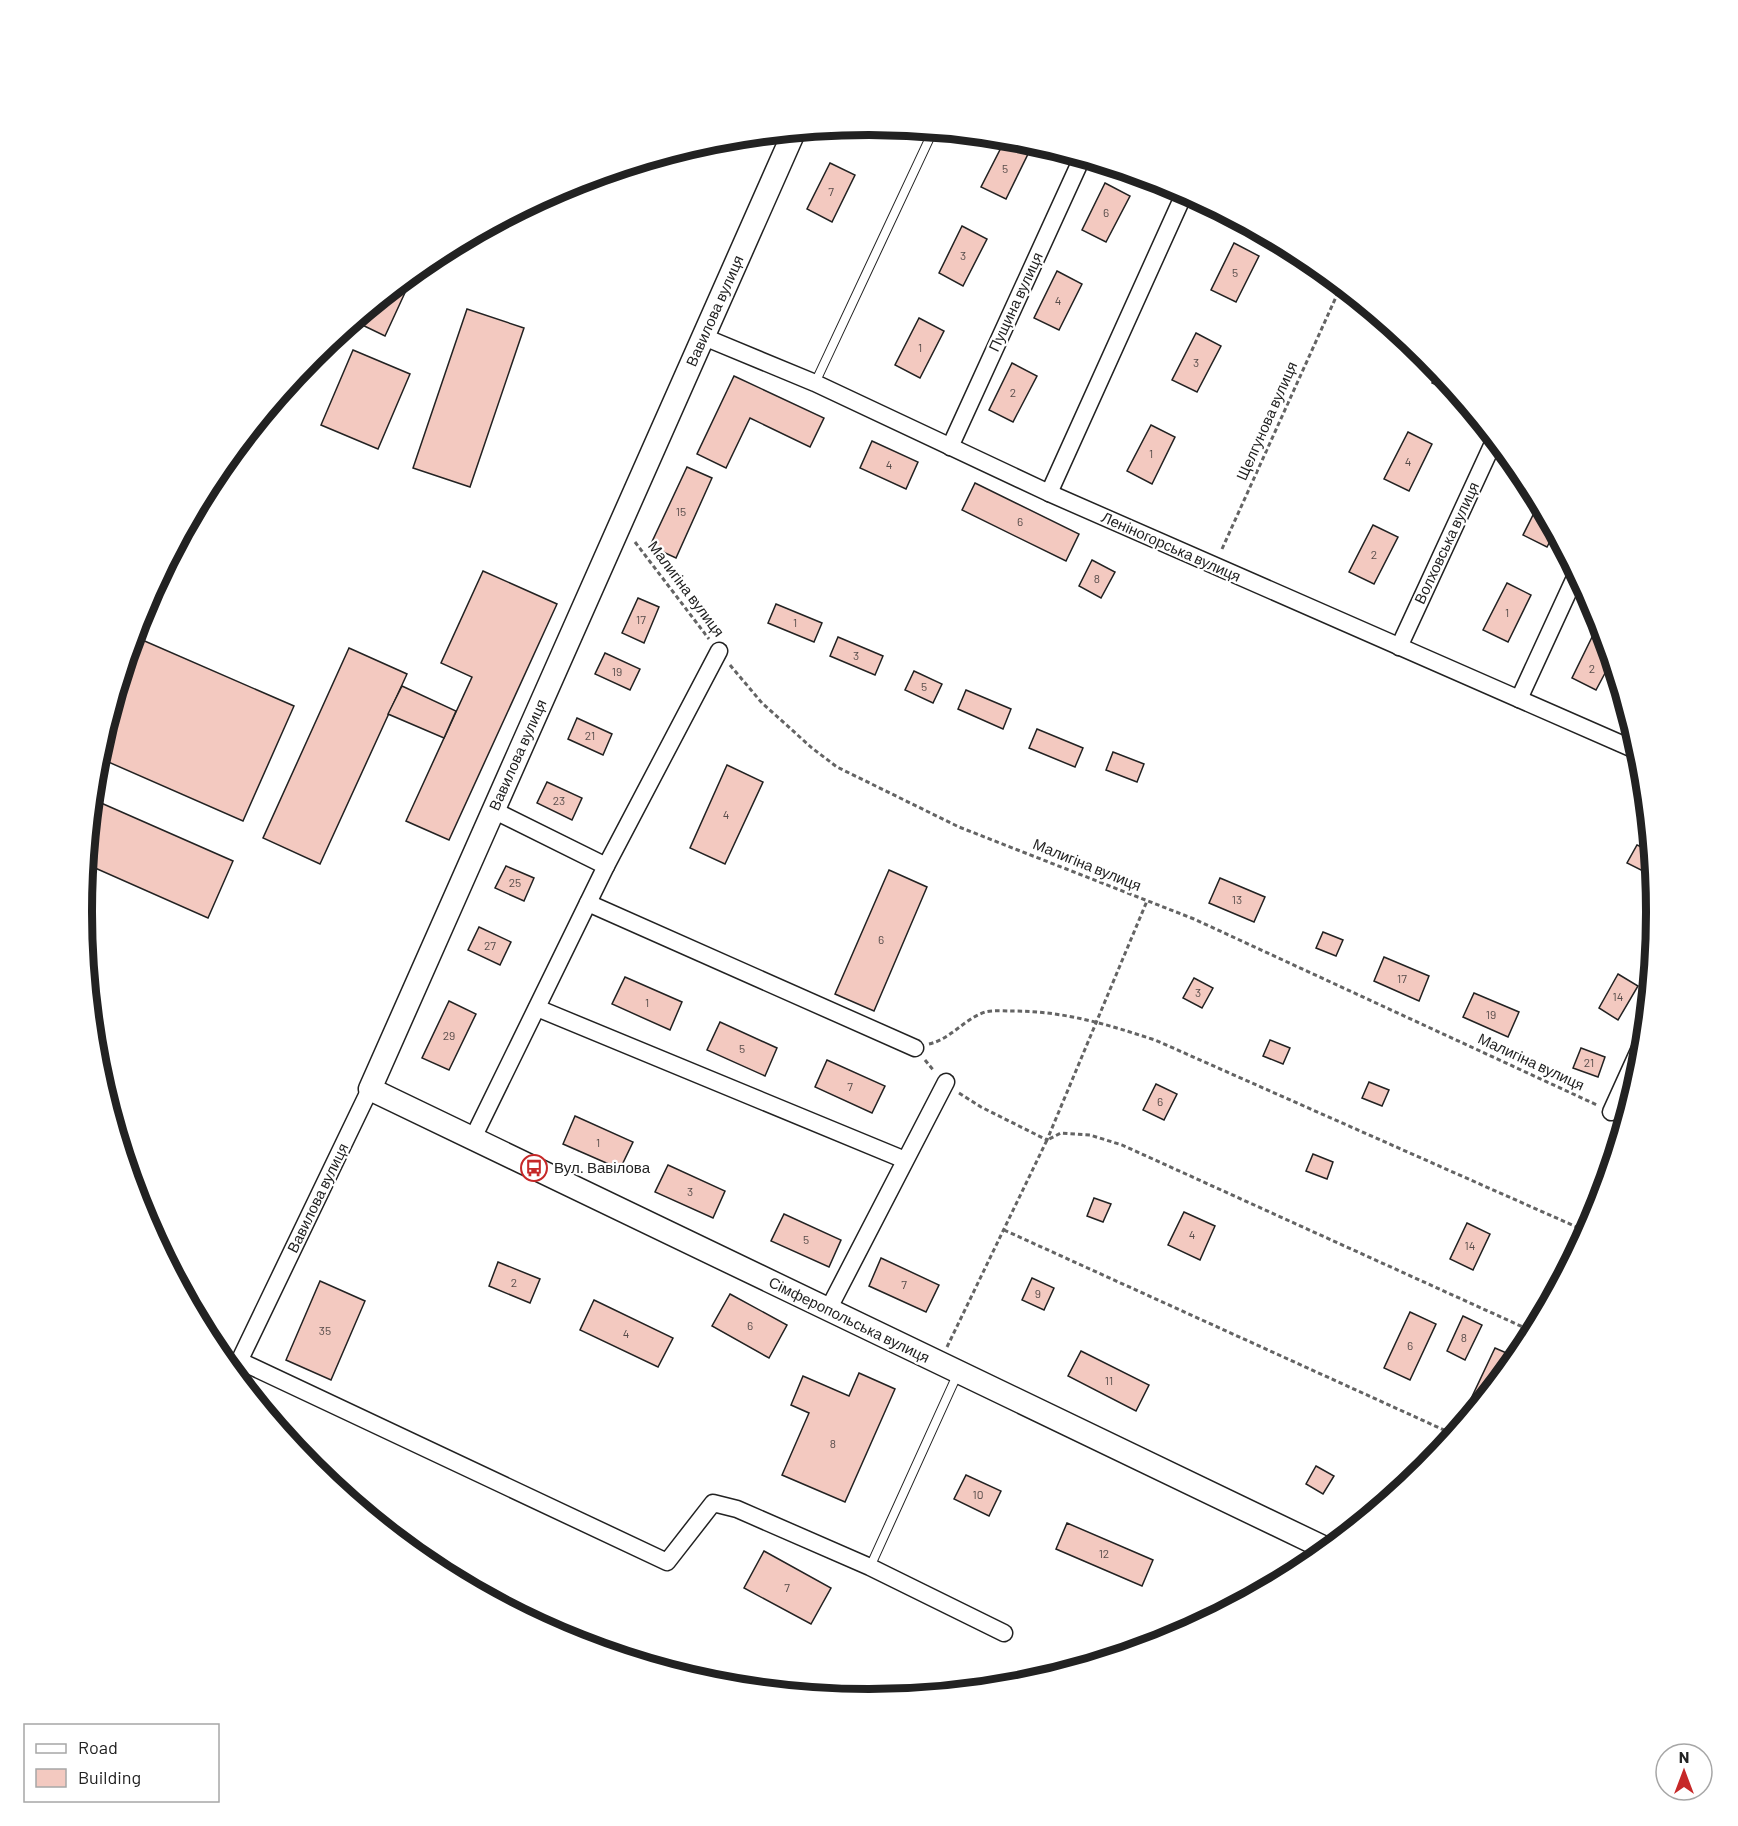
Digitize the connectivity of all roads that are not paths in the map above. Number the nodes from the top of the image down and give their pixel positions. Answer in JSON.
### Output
{"nodes":[{"id":1,"x":930,"y":138,"type":"edge"},
{"id":2,"x":791,"y":140,"type":"edge"},
{"id":3,"x":1080,"y":165,"type":"edge"},
{"id":4,"x":1181,"y":201,"type":"edge"},
{"id":5,"x":704,"y":337,"type":"junction"},
{"id":6,"x":815,"y":383,"type":"junction"},
{"id":7,"x":950,"y":447,"type":"junction"},
{"id":8,"x":1491,"y":447,"type":"edge"},
{"id":9,"x":1049,"y":493,"type":"junction"},
{"id":10,"x":1572,"y":582,"type":"edge"},
{"id":11,"x":1399,"y":646,"type":"junction"},
{"id":12,"x":719,"y":651,"type":"road end"},
{"id":13,"x":1519,"y":699,"type":"junction"},
{"id":14,"x":1628,"y":746,"type":"edge"},
{"id":15,"x":493,"y":810,"type":"junction"},
{"id":16,"x":606,"y":866,"type":"junction"},
{"id":17,"x":588,"y":903,"type":"junction"},
{"id":18,"x":537,"y":1008,"type":"junction"},
{"id":19,"x":915,"y":1048,"type":"road end"},
{"id":20,"x":1632,"y":1066,"type":"edge"},
{"id":21,"x":946,"y":1082,"type":"road end"},
{"id":22,"x":370,"y":1089,"type":"junction"},
{"id":23,"x":1611,"y":1112,"type":"road end"},
{"id":24,"x":473,"y":1138,"type":"junction"},
{"id":25,"x":905,"y":1160,"type":"junction"},
{"id":26,"x":828,"y":1310,"type":"junction"},
{"id":27,"x":237,"y":1365,"type":"edge"},
{"id":28,"x":949,"y":1368,"type":"junction"},
{"id":29,"x":241,"y":1370,"type":"edge"},
{"id":30,"x":1320,"y":1546,"type":"edge"},
{"id":31,"x":870,"y":1567,"type":"junction"},
{"id":32,"x":1004,"y":1633,"type":"dead end"}],
"edges":[{"from":1,"to":6,"type":"lane"},
{"from":2,"to":5,"type":"street","name":"Вавилова вулиця"},
{"from":3,"to":7,"type":"street","name":"Пущина вулиця"},
{"from":4,"to":9,"type":"street"},
{"from":5,"to":6,"type":"street","name":"Леніногорська вулиця"},
{"from":5,"to":15,"type":"street","name":"Вавилова вулиця"},
{"from":6,"to":7,"type":"street","name":"Леніногорська вулиця"},
{"from":7,"to":9,"type":"street","name":"Леніногорська вулиця"},
{"from":8,"to":11,"type":"street","name":"Волховська вулиця"},
{"from":9,"to":11,"type":"street","name":"Леніногорська вулиця"},
{"from":10,"to":13,"type":"street"},
{"from":11,"to":13,"type":"street","name":"Леніногорська вулиця"},
{"from":12,"to":16,"type":"street"},
{"from":13,"to":14,"type":"street","name":"Леніногорська вулиця"},
{"from":15,"to":16,"type":"street"},
{"from":15,"to":22,"type":"street","name":"Вавилова вулиця"},
{"from":16,"to":17,"type":"street"},
{"from":17,"to":18,"type":"street"},
{"from":17,"to":19,"type":"street"},
{"from":18,"to":24,"type":"street"},
{"from":18,"to":25,"type":"street"},
{"from":20,"to":23,"type":"street"},
{"from":21,"to":25,"type":"street"},
{"from":22,"to":24,"type":"street","name":"Сімферопольська вулиця"},
{"from":22,"to":27,"type":"street","name":"Вавилова вулиця"},
{"from":24,"to":26,"type":"street","name":"Сімферопольська вулиця"},
{"from":25,"to":26,"type":"street"},
{"from":26,"to":28,"type":"street","name":"Сімферопольська вулиця"},
{"from":28,"to":30,"type":"street","name":"Сімферопольська вулиця"},
{"from":28,"to":31,"type":"lane"},
{"from":29,"to":31,"type":"street"},
{"from":31,"to":32,"type":"street"}]}
